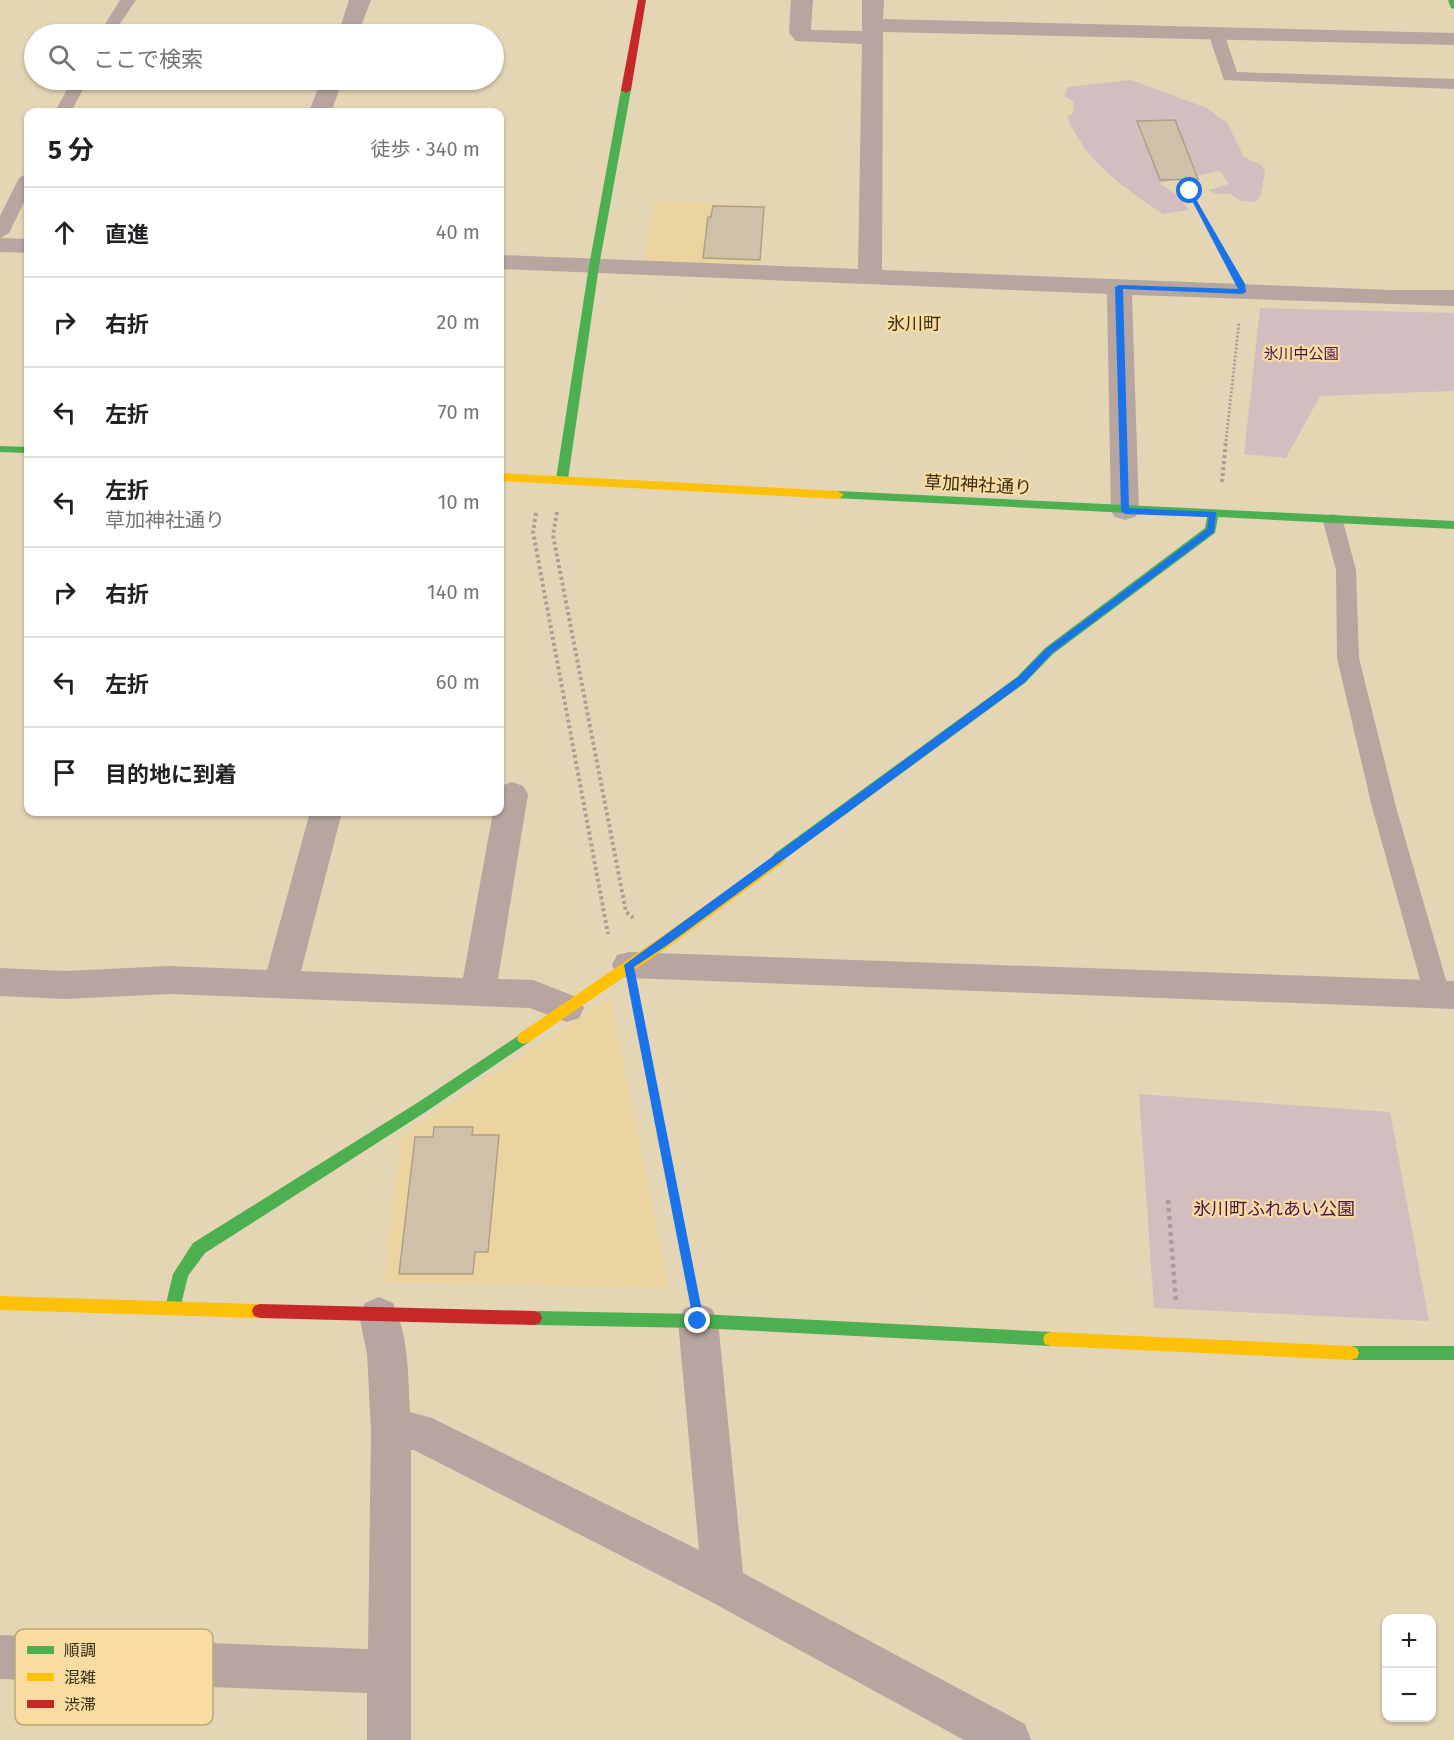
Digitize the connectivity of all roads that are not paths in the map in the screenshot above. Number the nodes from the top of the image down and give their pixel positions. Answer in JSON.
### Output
{"nodes":[{"id":1,"x":128,"y":0,"type":"edge"},
{"id":2,"x":360,"y":0,"type":"edge"},
{"id":3,"x":642,"y":0,"type":"edge"},
{"id":4,"x":802,"y":0,"type":"edge"},
{"id":5,"x":873,"y":0,"type":"edge"},
{"id":6,"x":1452,"y":0,"type":"edge"},
{"id":7,"x":1454,"y":6,"type":"edge"},
{"id":8,"x":112,"y":24,"type":"edge"},
{"id":9,"x":352,"y":24,"type":"edge"},
{"id":10,"x":873,"y":31,"type":"junction"},
{"id":11,"x":1216,"y":33,"type":"junction"},
{"id":12,"x":1454,"y":39,"type":"edge"},
{"id":13,"x":1454,"y":84,"type":"edge"},
{"id":14,"x":75,"y":90,"type":"edge"},
{"id":15,"x":328,"y":90,"type":"edge"},
{"id":16,"x":65,"y":108,"type":"edge"},
{"id":17,"x":322,"y":108,"type":"edge"},
{"id":18,"x":24,"y":186,"type":"edge"},
{"id":19,"x":0,"y":233,"type":"edge"},
{"id":20,"x":0,"y":245,"type":"edge"},
{"id":21,"x":24,"y":246,"type":"edge"},
{"id":22,"x":504,"y":262,"type":"edge"},
{"id":23,"x":594,"y":266,"type":"junction"},
{"id":24,"x":870,"y":278,"type":"junction"},
{"id":25,"x":1119,"y":287,"type":"junction"},
{"id":26,"x":1454,"y":298,"type":"edge"},
{"id":27,"x":0,"y":449,"type":"edge"},
{"id":28,"x":24,"y":450,"type":"edge"},
{"id":29,"x":504,"y":477,"type":"edge"},
{"id":30,"x":562,"y":479,"type":"junction"},
{"id":31,"x":1125,"y":511,"type":"junction"},
{"id":32,"x":1213,"y":514,"type":"junction"},
{"id":33,"x":1333,"y":521,"type":"junction"},
{"id":34,"x":1454,"y":525,"type":"edge"},
{"id":35,"x":512,"y":794,"type":"dead end"},
{"id":36,"x":325,"y":816,"type":"edge"},
{"id":37,"x":629,"y":965,"type":"junction"},
{"id":38,"x":0,"y":982,"type":"edge"},
{"id":39,"x":280,"y":984,"type":"junction"},
{"id":40,"x":478,"y":992,"type":"junction"},
{"id":41,"x":1446,"y":994,"type":"edge"},
{"id":42,"x":567,"y":1008,"type":"junction"},
{"id":43,"x":0,"y":1303,"type":"edge"},
{"id":44,"x":172,"y":1308,"type":"junction"},
{"id":45,"x":379,"y":1315,"type":"junction"},
{"id":46,"x":698,"y":1321,"type":"junction"},
{"id":47,"x":1454,"y":1353,"type":"edge"},
{"id":48,"x":391,"y":1431,"type":"junction"},
{"id":49,"x":723,"y":1585,"type":"junction"},
{"id":50,"x":0,"y":1657,"type":"edge"},
{"id":51,"x":15,"y":1658,"type":"edge"},
{"id":52,"x":213,"y":1665,"type":"edge"},
{"id":53,"x":390,"y":1672,"type":"junction"},
{"id":54,"x":389,"y":1740,"type":"edge"},
{"id":55,"x":1010,"y":1740,"type":"edge"}],
"edges":[{"from":1,"to":8,"type":"lane"},
{"from":2,"to":9,"type":"street"},
{"from":3,"to":23,"type":"street"},
{"from":4,"to":10,"type":"street"},
{"from":5,"to":10,"type":"street"},
{"from":6,"to":7,"type":"street"},
{"from":10,"to":11,"type":"street"},
{"from":10,"to":24,"type":"street"},
{"from":11,"to":12,"type":"street"},
{"from":11,"to":13,"type":"lane"},
{"from":14,"to":16,"type":"lane"},
{"from":15,"to":17,"type":"street"},
{"from":18,"to":19,"type":"lane"},
{"from":20,"to":21,"type":"street"},
{"from":22,"to":23,"type":"street"},
{"from":23,"to":24,"type":"street"},
{"from":23,"to":30,"type":"street"},
{"from":24,"to":25,"type":"street"},
{"from":25,"to":26,"type":"street"},
{"from":25,"to":31,"type":"street"},
{"from":27,"to":28,"type":"street"},
{"from":29,"to":30,"type":"street","name":"草加神社通り"},
{"from":30,"to":31,"type":"street","name":"草加神社通り"},
{"from":31,"to":32,"type":"street","name":"草加神社通り"},
{"from":32,"to":33,"type":"street","name":"草加神社通り"},
{"from":32,"to":37,"type":"street"},
{"from":33,"to":34,"type":"street","name":"草加神社通り"},
{"from":33,"to":41,"type":"lane"},
{"from":35,"to":40,"type":"street"},
{"from":36,"to":39,"type":"street"},
{"from":37,"to":41,"type":"street"},
{"from":37,"to":42,"type":"street"},
{"from":38,"to":39,"type":"street"},
{"from":39,"to":40,"type":"street"},
{"from":40,"to":42,"type":"street"},
{"from":42,"to":44,"type":"street"},
{"from":43,"to":44,"type":"street"},
{"from":44,"to":45,"type":"street"},
{"from":45,"to":46,"type":"street"},
{"from":45,"to":48,"type":"street"},
{"from":46,"to":47,"type":"street"},
{"from":46,"to":49,"type":"street"},
{"from":48,"to":49,"type":"street"},
{"from":48,"to":53,"type":"street"},
{"from":49,"to":55,"type":"street"},
{"from":50,"to":51,"type":"street"},
{"from":52,"to":53,"type":"street"},
{"from":53,"to":54,"type":"street"}]}
